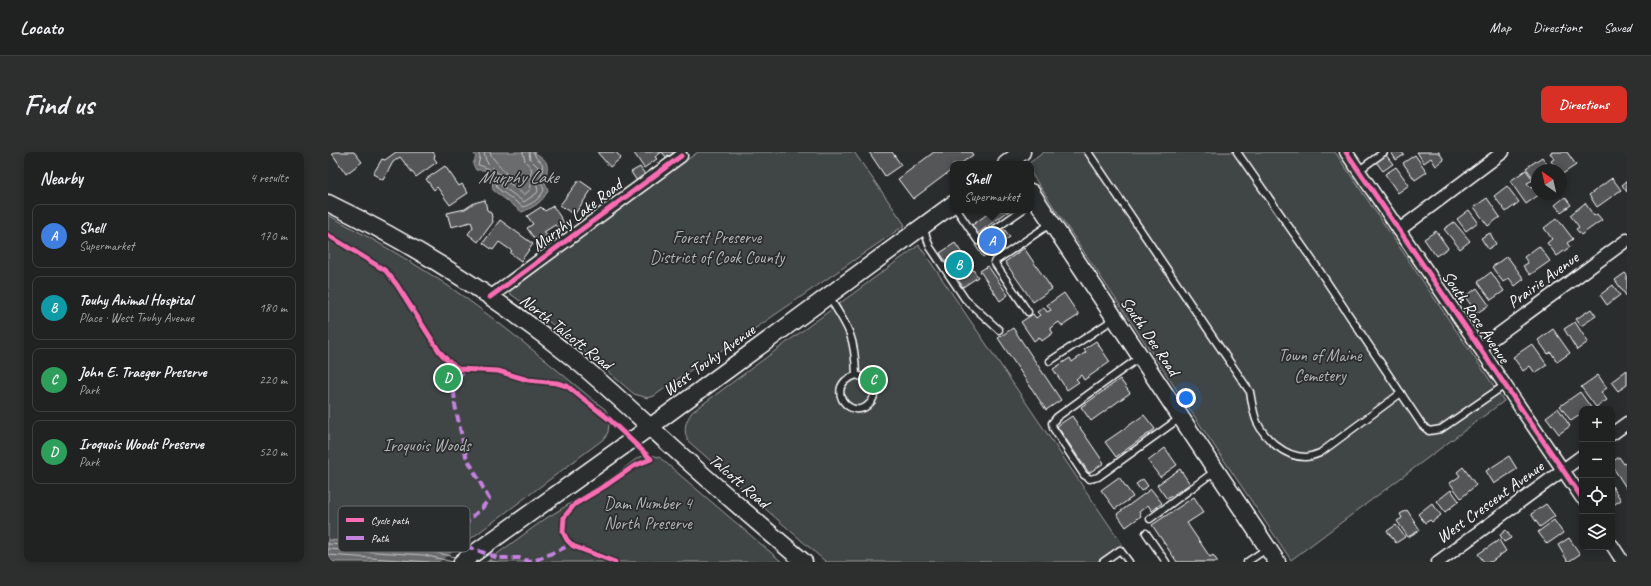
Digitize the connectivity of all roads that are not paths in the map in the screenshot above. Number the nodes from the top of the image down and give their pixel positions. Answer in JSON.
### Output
{"nodes":[{"id":1,"x":1088,"y":152,"type":"edge"},
{"id":2,"x":1237,"y":152,"type":"edge"},
{"id":3,"x":1346,"y":152,"type":"edge"},
{"id":4,"x":1384,"y":152,"type":"edge"},
{"id":5,"x":1503,"y":152,"type":"edge"},
{"id":6,"x":682,"y":156,"type":"dead end"},
{"id":7,"x":1358,"y":171,"type":"junction"},
{"id":8,"x":1034,"y":200,"type":"edge"},
{"id":9,"x":328,"y":203,"type":"edge"},
{"id":10,"x":950,"y":206,"type":"edge"},
{"id":11,"x":959,"y":213,"type":"edge"},
{"id":12,"x":1018,"y":213,"type":"edge"},
{"id":13,"x":1052,"y":223,"type":"junction"},
{"id":14,"x":923,"y":226,"type":"junction"},
{"id":15,"x":1399,"y":230,"type":"junction"},
{"id":16,"x":1627,"y":240,"type":"edge"},
{"id":17,"x":828,"y":296,"type":"junction"},
{"id":18,"x":490,"y":298,"type":"junction"},
{"id":19,"x":1028,"y":312,"type":"dead end"},
{"id":20,"x":1115,"y":319,"type":"junction"},
{"id":21,"x":999,"y":330,"type":"dead end"},
{"id":22,"x":1480,"y":348,"type":"junction"},
{"id":23,"x":1140,"y":357,"type":"junction"},
{"id":24,"x":1050,"y":361,"type":"dead end"},
{"id":25,"x":856,"y":375,"type":"junction"},
{"id":26,"x":1505,"y":385,"type":"junction"},
{"id":27,"x":1401,"y":393,"type":"junction"},
{"id":28,"x":1180,"y":417,"type":"junction"},
{"id":29,"x":1627,"y":423,"type":"edge"},
{"id":30,"x":650,"y":427,"type":"junction"},
{"id":31,"x":1615,"y":432,"type":"edge"},
{"id":32,"x":1579,"y":458,"type":"edge"},
{"id":33,"x":1216,"y":470,"type":"junction"},
{"id":34,"x":1564,"y":470,"type":"junction"},
{"id":35,"x":1579,"y":493,"type":"edge"},
{"id":36,"x":1150,"y":519,"type":"dead end"},
{"id":37,"x":1146,"y":533,"type":"dead end"},
{"id":38,"x":1268,"y":548,"type":"junction"},
{"id":39,"x":1615,"y":550,"type":"edge"},
{"id":40,"x":1445,"y":560,"type":"edge"},
{"id":41,"x":462,"y":562,"type":"edge"},
{"id":42,"x":804,"y":562,"type":"edge"},
{"id":43,"x":1103,"y":562,"type":"edge"},
{"id":44,"x":1128,"y":562,"type":"edge"},
{"id":45,"x":1166,"y":562,"type":"edge"},
{"id":46,"x":1247,"y":562,"type":"edge"},
{"id":47,"x":1277,"y":562,"type":"edge"},
{"id":48,"x":1623,"y":562,"type":"edge"}],
"edges":[{"from":1,"to":27,"type":"lane"},
{"from":2,"to":27,"type":"lane"},
{"from":3,"to":7,"type":"street","name":"South Rose Avenue"},
{"from":4,"to":7,"type":"lane"},
{"from":5,"to":15,"type":"street"},
{"from":6,"to":18,"type":"street","name":"Murphy Lake Road"},
{"from":7,"to":15,"type":"street","name":"South Rose Avenue"},
{"from":8,"to":13,"type":"main road","name":"South Dee Road"},
{"from":9,"to":18,"type":"main road","name":"North Talcott Road"},
{"from":10,"to":14,"type":"main road","name":"West Touhy Avenue"},
{"from":11,"to":12,"type":"lane"},
{"from":13,"to":19,"type":"lane"},
{"from":13,"to":20,"type":"main road","name":"South Dee Road"},
{"from":14,"to":17,"type":"main road","name":"West Touhy Avenue"},
{"from":14,"to":21,"type":"lane"},
{"from":15,"to":22,"type":"street","name":"South Rose Avenue"},
{"from":16,"to":22,"type":"street","name":"Prairie Avenue"},
{"from":17,"to":25,"type":"lane"},
{"from":17,"to":30,"type":"main road","name":"West Touhy Avenue"},
{"from":18,"to":30,"type":"main road","name":"North Talcott Road"},
{"from":20,"to":23,"type":"main road","name":"South Dee Road"},
{"from":20,"to":24,"type":"lane"},
{"from":22,"to":26,"type":"street","name":"South Rose Avenue"},
{"from":23,"to":28,"type":"main road","name":"South Dee Road"},
{"from":23,"to":28,"type":"lane"},
{"from":25,"to":25,"type":"lane"},
{"from":26,"to":27,"type":"lane"},
{"from":26,"to":34,"type":"street","name":"South Rose Avenue"},
{"from":28,"to":33,"type":"main road","name":"South Dee Road"},
{"from":29,"to":31,"type":"street"},
{"from":30,"to":41,"type":"main road","name":"West Touhy Avenue"},
{"from":30,"to":42,"type":"main road","name":"Talcott Road"},
{"from":32,"to":34,"type":"street","name":"West Crescent Avenue"},
{"from":33,"to":36,"type":"lane"},
{"from":33,"to":38,"type":"main road","name":"South Dee Road"},
{"from":34,"to":35,"type":"street","name":"South Rose Avenue"},
{"from":34,"to":40,"type":"street","name":"West Crescent Avenue"},
{"from":37,"to":45,"type":"lane"},
{"from":38,"to":46,"type":"lane"},
{"from":38,"to":47,"type":"main road","name":"South Dee Road"},
{"from":39,"to":48,"type":"street"},
{"from":43,"to":44,"type":"lane"}]}
